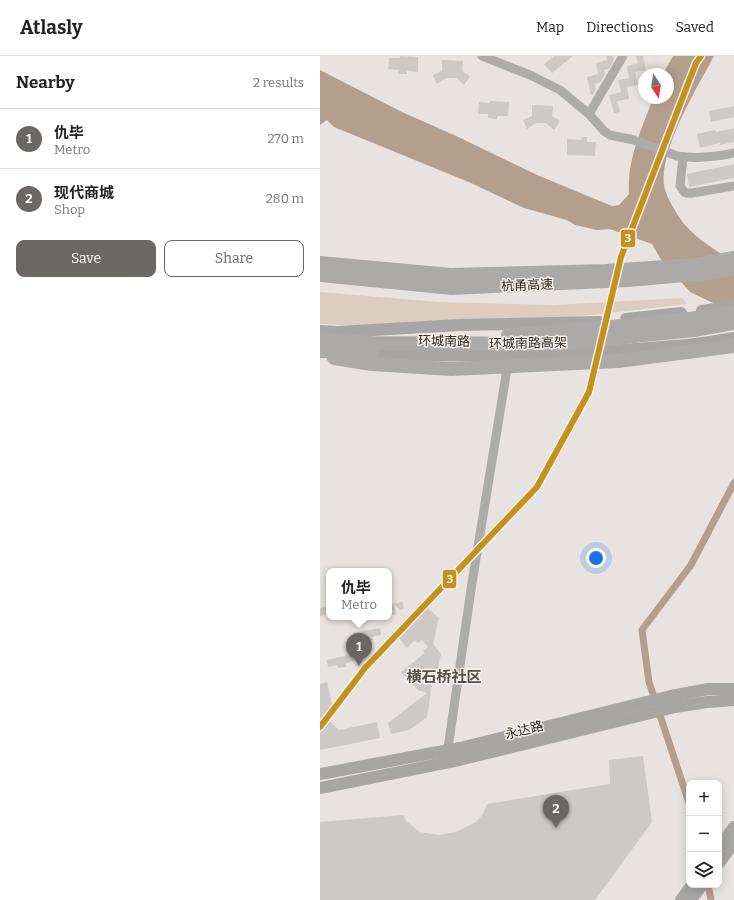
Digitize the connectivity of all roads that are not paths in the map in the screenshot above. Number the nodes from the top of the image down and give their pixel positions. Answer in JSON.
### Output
{"nodes":[{"id":1,"x":482,"y":56,"type":"edge"},
{"id":2,"x":624,"y":56,"type":"edge"},
{"id":3,"x":589,"y":114,"type":"junction"},
{"id":4,"x":734,"y":153,"type":"edge"},
{"id":5,"x":680,"y":157,"type":"junction"},
{"id":6,"x":734,"y":186,"type":"edge"},
{"id":7,"x":734,"y":258,"type":"edge"},
{"id":8,"x":320,"y":264,"type":"edge"},
{"id":9,"x":734,"y":269,"type":"edge"},
{"id":10,"x":320,"y":275,"type":"edge"},
{"id":11,"x":734,"y":306,"type":"edge"},
{"id":12,"x":734,"y":313,"type":"edge"},
{"id":13,"x":734,"y":323,"type":"edge"},
{"id":14,"x":515,"y":324,"type":"junction"},
{"id":15,"x":320,"y":331,"type":"edge"},
{"id":16,"x":734,"y":331,"type":"edge"},
{"id":17,"x":734,"y":338,"type":"edge"},
{"id":18,"x":320,"y":339,"type":"edge"},
{"id":19,"x":372,"y":343,"type":"junction"},
{"id":20,"x":734,"y":346,"type":"edge"},
{"id":21,"x":320,"y":350,"type":"edge"},
{"id":22,"x":509,"y":355,"type":"junction"},
{"id":23,"x":320,"y":356,"type":"edge"},
{"id":24,"x":734,"y":689,"type":"edge"},
{"id":25,"x":734,"y":700,"type":"edge"},
{"id":26,"x":673,"y":702,"type":"junction"},
{"id":27,"x":640,"y":710,"type":"junction"},
{"id":28,"x":448,"y":750,"type":"junction"},
{"id":29,"x":446,"y":763,"type":"junction"},
{"id":30,"x":320,"y":774,"type":"edge"},
{"id":31,"x":320,"y":788,"type":"edge"},
{"id":32,"x":734,"y":827,"type":"edge"},
{"id":33,"x":734,"y":843,"type":"edge"},
{"id":34,"x":722,"y":844,"type":"edge"},
{"id":35,"x":722,"y":859,"type":"edge"},
{"id":36,"x":690,"y":888,"type":"edge"},
{"id":37,"x":700,"y":888,"type":"edge"},
{"id":38,"x":681,"y":900,"type":"edge"},
{"id":39,"x":691,"y":900,"type":"edge"}],
"edges":[{"from":1,"to":3,"type":"street"},
{"from":2,"to":3,"type":"street"},
{"from":3,"to":5,"type":"street"},
{"from":4,"to":5,"type":"street"},
{"from":5,"to":6,"type":"street"},
{"from":7,"to":8,"type":"highway","name":"杭甬高速"},
{"from":9,"to":10,"type":"highway","name":"杭甬高速"},
{"from":11,"to":14,"type":"main road","name":"环城南路"},
{"from":12,"to":19,"type":"highway","bridge":true},
{"from":13,"to":19,"type":"highway","name":"环城南路高架","bridge":true},
{"from":14,"to":15,"type":"main road","name":"环城南路"},
{"from":14,"to":22,"type":"street"},
{"from":16,"to":21,"type":"highway","name":"环城南路高架","bridge":true},
{"from":17,"to":22,"type":"main road","name":"环城南路"},
{"from":18,"to":19,"type":"highway","name":"环城南路高架","bridge":true},
{"from":20,"to":23,"type":"highway","bridge":true},
{"from":21,"to":22,"type":"main road","name":"环城南路"},
{"from":22,"to":28,"type":"street"},
{"from":24,"to":26,"type":"main road","name":"永达路"},
{"from":25,"to":26,"type":"main road","name":"永达路"},
{"from":26,"to":27,"type":"main road","name":"永达路"},
{"from":27,"to":28,"type":"main road","name":"永达路"},
{"from":27,"to":29,"type":"main road","name":"永达路"},
{"from":28,"to":29,"type":"street"},
{"from":28,"to":30,"type":"main road","name":"永达路"},
{"from":29,"to":31,"type":"main road","name":"永达路"},
{"from":32,"to":34,"type":"main road"},
{"from":33,"to":35,"type":"main road"},
{"from":36,"to":38,"type":"main road"},
{"from":37,"to":39,"type":"main road"}]}
